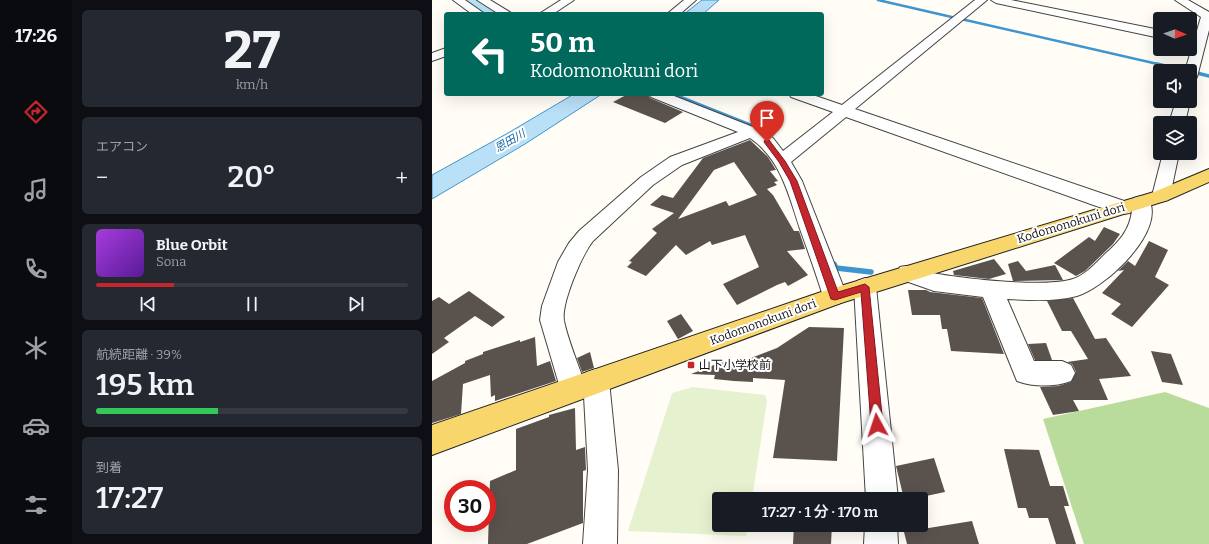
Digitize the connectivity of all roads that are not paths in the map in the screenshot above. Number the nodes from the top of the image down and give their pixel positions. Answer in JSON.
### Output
{"nodes":[{"id":1,"x":458,"y":0,"type":"edge"},
{"id":2,"x":482,"y":0,"type":"edge"},
{"id":3,"x":569,"y":0,"type":"edge"},
{"id":4,"x":691,"y":0,"type":"edge"},
{"id":5,"x":982,"y":0,"type":"edge"},
{"id":6,"x":996,"y":0,"type":"edge"},
{"id":7,"x":1180,"y":0,"type":"edge"},
{"id":8,"x":476,"y":12,"type":"edge"},
{"id":9,"x":503,"y":12,"type":"edge"},
{"id":10,"x":548,"y":12,"type":"edge"},
{"id":11,"x":676,"y":12,"type":"edge"},
{"id":12,"x":1153,"y":33,"type":"edge"},
{"id":13,"x":1200,"y":42,"type":"edge"},
{"id":14,"x":444,"y":53,"type":"edge"},
{"id":15,"x":432,"y":57,"type":"edge"},
{"id":16,"x":1194,"y":64,"type":"edge"},
{"id":17,"x":661,"y":96,"type":"edge"},
{"id":18,"x":802,"y":96,"type":"edge"},
{"id":19,"x":846,"y":111,"type":"junction"},
{"id":20,"x":752,"y":132,"type":"junction"},
{"id":21,"x":1167,"y":160,"type":"edge"},
{"id":22,"x":782,"y":161,"type":"junction"},
{"id":23,"x":1209,"y":174,"type":"edge"},
{"id":24,"x":1142,"y":202,"type":"junction"},
{"id":25,"x":908,"y":272,"type":"junction"},
{"id":26,"x":865,"y":287,"type":"junction"},
{"id":27,"x":991,"y":289,"type":"junction"},
{"id":28,"x":835,"y":296,"type":"junction"},
{"id":29,"x":1062,"y":373,"type":"dead end"},
{"id":30,"x":584,"y":385,"type":"junction"},
{"id":31,"x":432,"y":440,"type":"edge"},
{"id":32,"x":881,"y":492,"type":"edge"},
{"id":33,"x":881,"y":532,"type":"edge"},
{"id":34,"x":600,"y":544,"type":"edge"},
{"id":35,"x":881,"y":544,"type":"edge"}],
"edges":[{"from":1,"to":8,"type":"street"},
{"from":2,"to":9,"type":"street"},
{"from":3,"to":10,"type":"street"},
{"from":4,"to":11,"type":"street"},
{"from":5,"to":19,"type":"street"},
{"from":6,"to":12,"type":"street"},
{"from":7,"to":13,"type":"street"},
{"from":13,"to":16,"type":"street"},
{"from":14,"to":15,"type":"street"},
{"from":17,"to":20,"type":"street"},
{"from":18,"to":19,"type":"street"},
{"from":19,"to":22,"type":"street"},
{"from":19,"to":24,"type":"street"},
{"from":20,"to":22,"type":"street"},
{"from":20,"to":30,"type":"street"},
{"from":21,"to":24,"type":"street"},
{"from":22,"to":28,"type":"street"},
{"from":23,"to":24,"type":"main road","name":"Kodomonokuni dori"},
{"from":24,"to":25,"type":"main road","name":"Kodomonokuni dori"},
{"from":24,"to":27,"type":"street"},
{"from":25,"to":26,"type":"main road","name":"Kodomonokuni dori"},
{"from":25,"to":27,"type":"street"},
{"from":26,"to":28,"type":"main road","name":"Kodomonokuni dori"},
{"from":26,"to":32,"type":"street"},
{"from":27,"to":29,"type":"street"},
{"from":28,"to":30,"type":"main road","name":"Kodomonokuni dori"},
{"from":30,"to":31,"type":"main road","name":"Kodomonokuni dori"},
{"from":30,"to":34,"type":"street"},
{"from":33,"to":35,"type":"street"}]}
